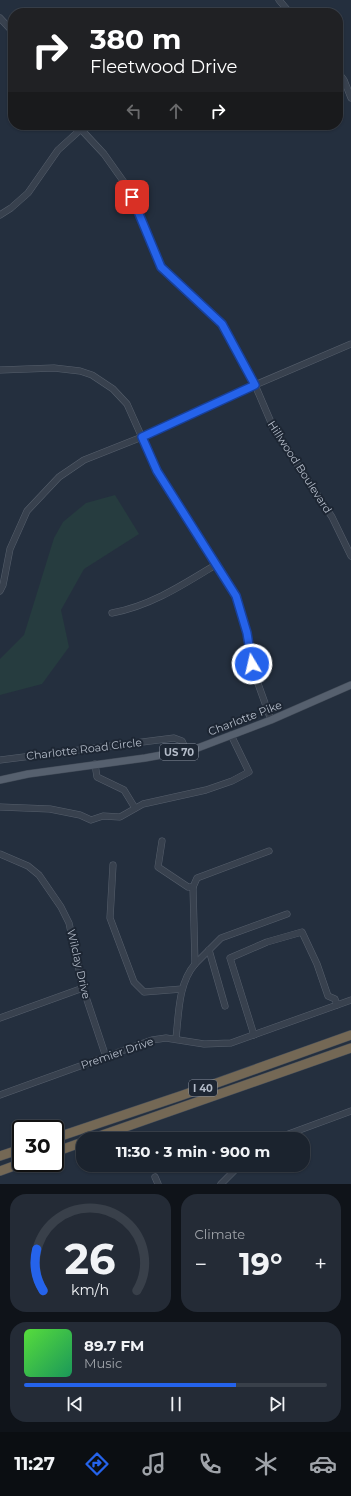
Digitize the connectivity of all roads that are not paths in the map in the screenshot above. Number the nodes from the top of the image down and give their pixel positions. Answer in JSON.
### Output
{"nodes":[{"id":1,"x":279,"y":0,"type":"edge"},
{"id":2,"x":286,"y":8,"type":"edge"},
{"id":3,"x":0,"y":18,"type":"edge"},
{"id":4,"x":8,"y":27,"type":"edge"},
{"id":5,"x":343,"y":79,"type":"edge"},
{"id":6,"x":351,"y":98,"type":"edge"},
{"id":7,"x":76,"y":130,"type":"edge"},
{"id":8,"x":82,"y":130,"type":"edge"},
{"id":9,"x":0,"y":215,"type":"edge"},
{"id":10,"x":351,"y":344,"type":"edge"},
{"id":11,"x":0,"y":370,"type":"edge"},
{"id":12,"x":255,"y":385,"type":"junction"},
{"id":13,"x":142,"y":437,"type":"junction"},
{"id":14,"x":351,"y":556,"type":"edge"},
{"id":15,"x":217,"y":564,"type":"junction"},
{"id":16,"x":0,"y":591,"type":"edge"},
{"id":17,"x":112,"y":613,"type":"dead end"},
{"id":18,"x":351,"y":685,"type":"edge"},
{"id":19,"x":271,"y":720,"type":"junction"},
{"id":20,"x":231,"y":735,"type":"junction"},
{"id":21,"x":186,"y":750,"type":"junction"},
{"id":22,"x":0,"y":760,"type":"edge"},
{"id":23,"x":95,"y":764,"type":"junction"},
{"id":24,"x":0,"y":780,"type":"edge"},
{"id":25,"x":0,"y":808,"type":"edge"},
{"id":26,"x":135,"y":808,"type":"junction"},
{"id":27,"x":162,"y":841,"type":"dead end"},
{"id":28,"x":269,"y":851,"type":"dead end"},
{"id":29,"x":0,"y":854,"type":"edge"},
{"id":30,"x":113,"y":865,"type":"dead end"},
{"id":31,"x":193,"y":887,"type":"junction"},
{"id":32,"x":287,"y":914,"type":"dead end"},
{"id":33,"x":209,"y":950,"type":"junction"},
{"id":34,"x":195,"y":964,"type":"junction"},
{"id":35,"x":83,"y":988,"type":"junction"},
{"id":36,"x":182,"y":988,"type":"junction"},
{"id":37,"x":351,"y":1000,"type":"edge"},
{"id":38,"x":337,"y":1005,"type":"junction"},
{"id":39,"x":225,"y":1006,"type":"dead end"},
{"id":40,"x":0,"y":1018,"type":"edge"},
{"id":41,"x":254,"y":1035,"type":"junction"},
{"id":42,"x":351,"y":1035,"type":"edge"},
{"id":43,"x":176,"y":1038,"type":"junction"},
{"id":44,"x":351,"y":1048,"type":"edge"},
{"id":45,"x":106,"y":1057,"type":"junction"},
{"id":46,"x":0,"y":1094,"type":"edge"},
{"id":47,"x":351,"y":1112,"type":"edge"},
{"id":48,"x":111,"y":1132,"type":"edge"},
{"id":49,"x":295,"y":1132,"type":"edge"},
{"id":50,"x":64,"y":1135,"type":"edge"},
{"id":51,"x":76,"y":1144,"type":"edge"},
{"id":52,"x":64,"y":1149,"type":"edge"},
{"id":53,"x":12,"y":1152,"type":"edge"},
{"id":54,"x":0,"y":1156,"type":"edge"},
{"id":55,"x":12,"y":1167,"type":"edge"},
{"id":56,"x":0,"y":1171,"type":"edge"},
{"id":57,"x":233,"y":1172,"type":"edge"},
{"id":58,"x":156,"y":1177,"type":"dead end"},
{"id":59,"x":158,"y":1184,"type":"edge"},
{"id":60,"x":221,"y":1184,"type":"edge"}],
"edges":[{"from":1,"to":2,"type":"street"},
{"from":3,"to":4,"type":"street"},
{"from":5,"to":6,"type":"street"},
{"from":7,"to":9,"type":"street"},
{"from":8,"to":12,"type":"street","name":"Hillwood Boulevard"},
{"from":10,"to":12,"type":"street"},
{"from":11,"to":13,"type":"street"},
{"from":12,"to":13,"type":"street"},
{"from":12,"to":14,"type":"street","name":"Hillwood Boulevard"},
{"from":13,"to":15,"type":"street"},
{"from":13,"to":16,"type":"street"},
{"from":15,"to":17,"type":"street"},
{"from":15,"to":19,"type":"street"},
{"from":18,"to":19,"type":"main road","name":"Charlotte Pike","number":"US 70"},
{"from":19,"to":20,"type":"main road","name":"Charlotte Pike","number":"US 70"},
{"from":20,"to":21,"type":"main road","name":"Charlotte Pike","number":"US 70"},
{"from":20,"to":26,"type":"street"},
{"from":21,"to":22,"type":"street","name":"Charlotte Road Circle"},
{"from":21,"to":23,"type":"main road","name":"Charlotte Pike","number":"US 70"},
{"from":23,"to":24,"type":"main road","name":"Charlotte Pike","number":"US 70"},
{"from":23,"to":26,"type":"street"},
{"from":25,"to":26,"type":"street"},
{"from":27,"to":31,"type":"street"},
{"from":28,"to":31,"type":"street"},
{"from":29,"to":35,"type":"street","name":"Wilclay Drive"},
{"from":30,"to":36,"type":"street"},
{"from":31,"to":34,"type":"street"},
{"from":32,"to":33,"type":"street"},
{"from":33,"to":34,"type":"street"},
{"from":33,"to":39,"type":"street"},
{"from":34,"to":36,"type":"street"},
{"from":35,"to":40,"type":"street"},
{"from":35,"to":45,"type":"street","name":"Wilclay Drive"},
{"from":36,"to":43,"type":"street"},
{"from":37,"to":38,"type":"street","name":"Premier Drive"},
{"from":38,"to":41,"type":"street","name":"Premier Drive"},
{"from":38,"to":41,"type":"street"},
{"from":41,"to":43,"type":"street","name":"Premier Drive"},
{"from":42,"to":50,"type":"highway","number":"I 40"},
{"from":43,"to":45,"type":"street","name":"Premier Drive"},
{"from":44,"to":48,"type":"highway","number":"I 40"},
{"from":45,"to":46,"type":"street","name":"Premier Drive"},
{"from":47,"to":49,"type":"street"},
{"from":51,"to":52,"type":"highway"},
{"from":53,"to":54,"type":"highway"},
{"from":55,"to":56,"type":"highway"},
{"from":57,"to":60,"type":"street"},
{"from":58,"to":59,"type":"street"}]}
